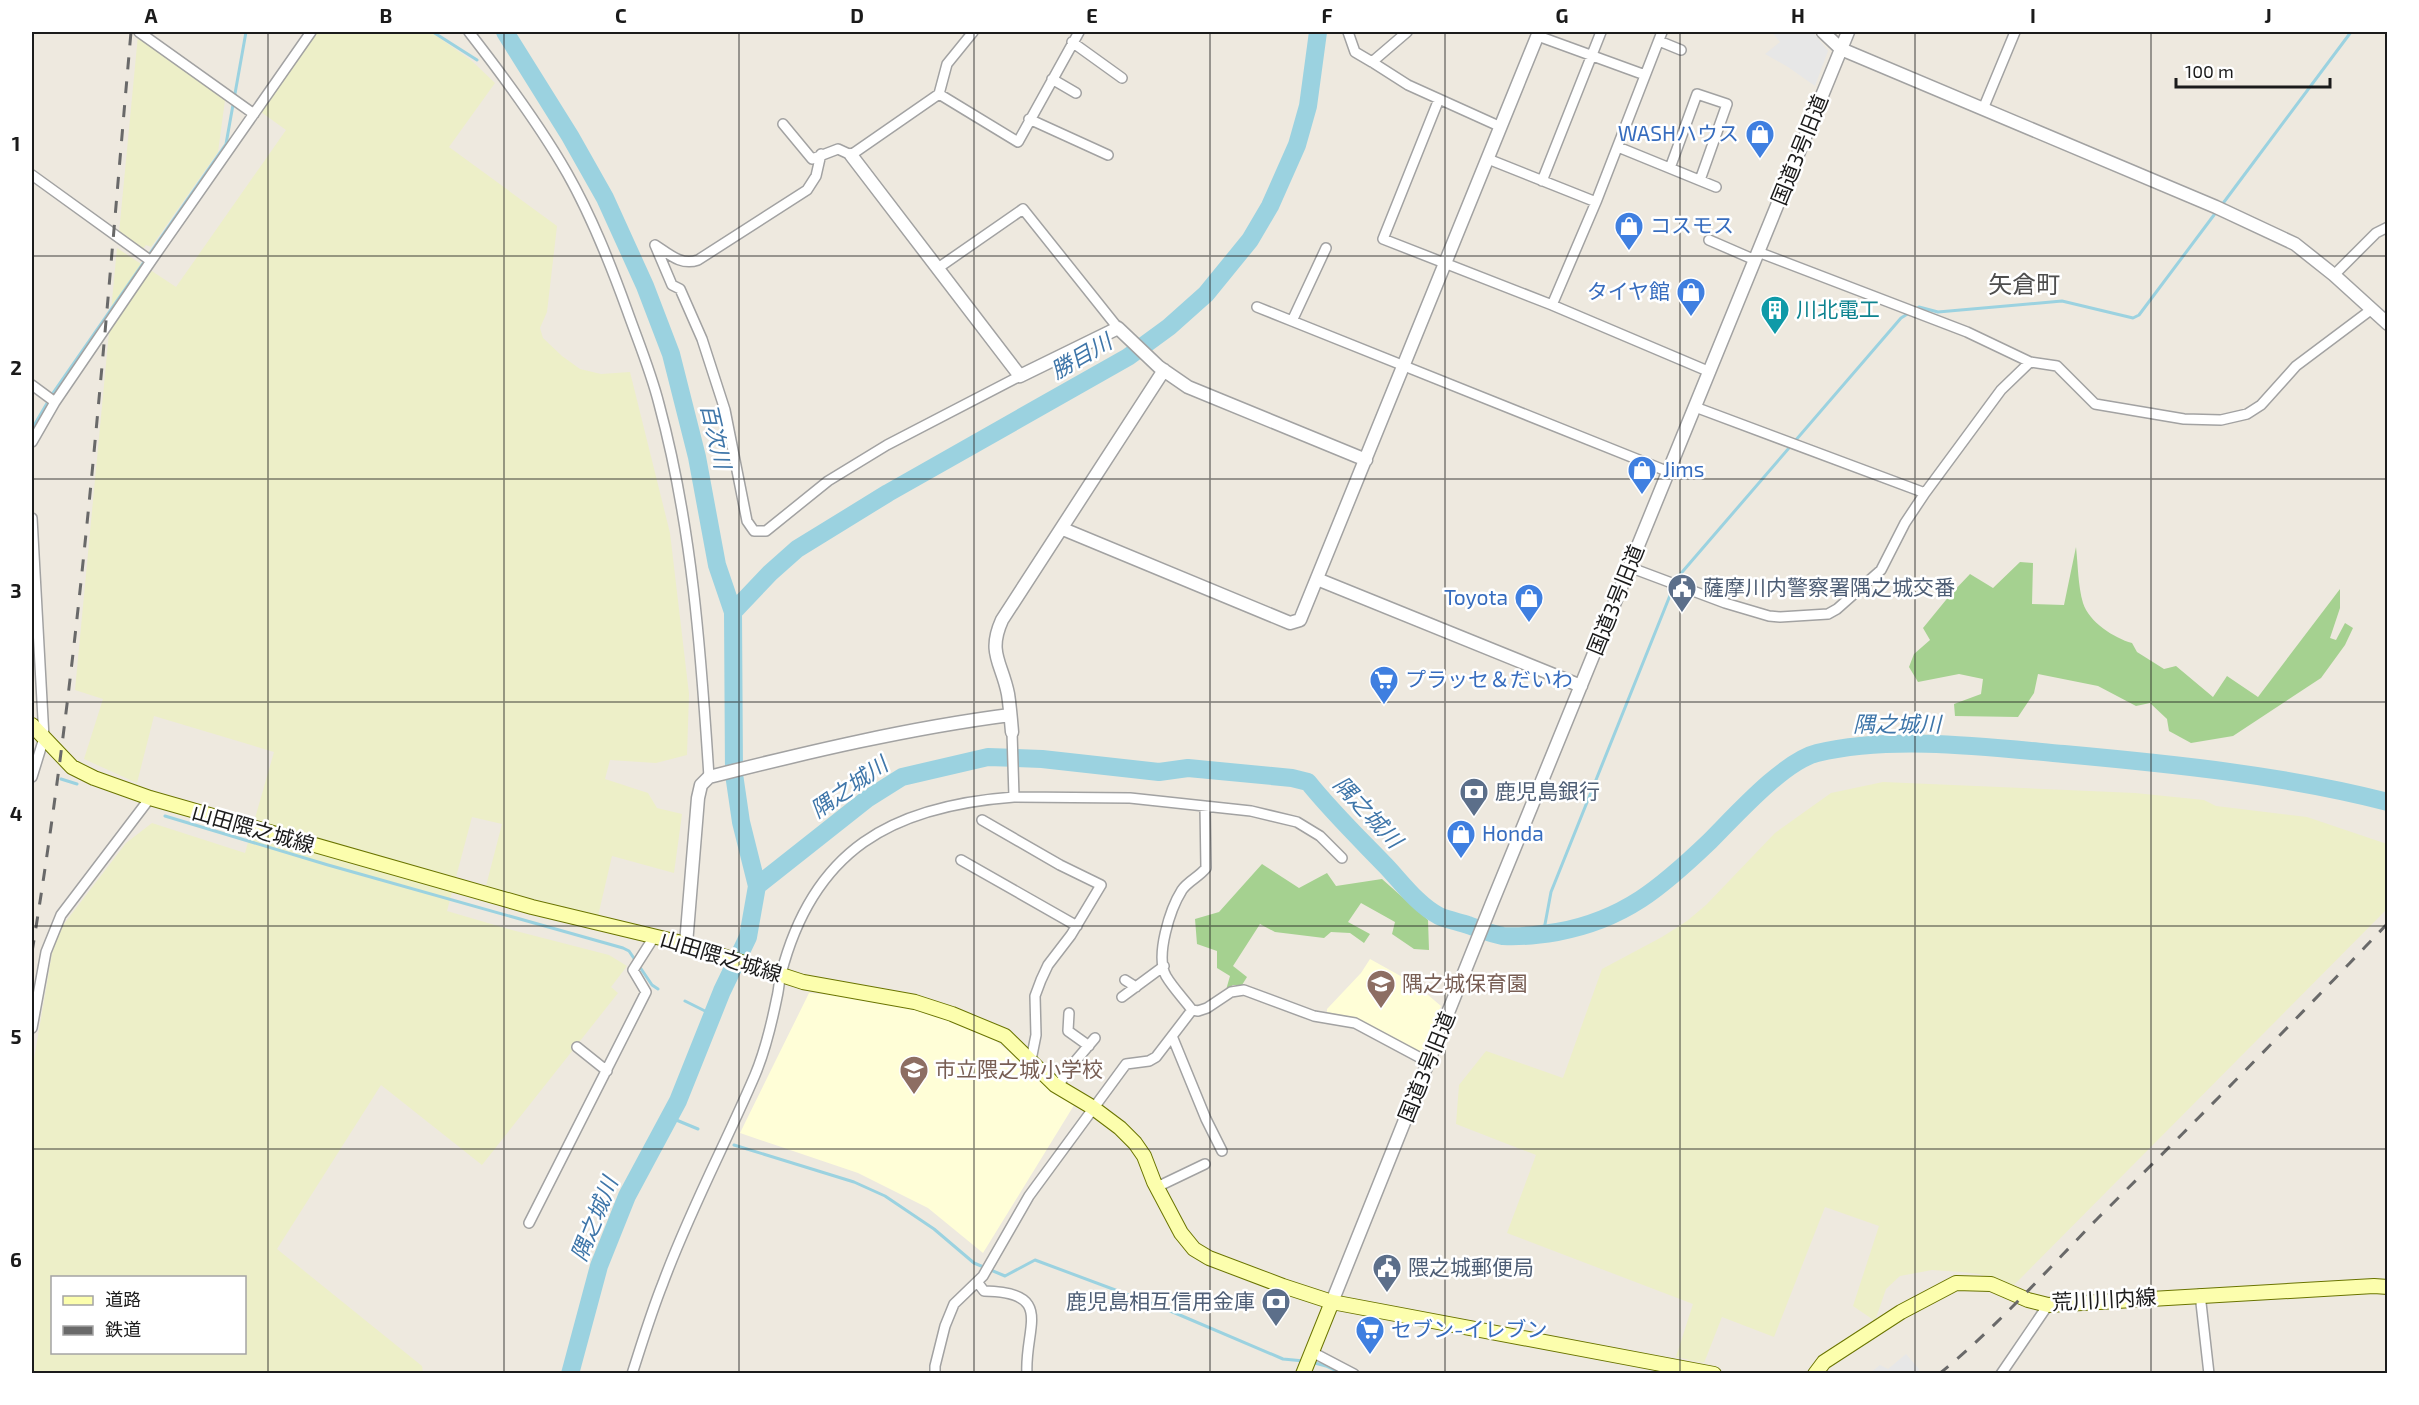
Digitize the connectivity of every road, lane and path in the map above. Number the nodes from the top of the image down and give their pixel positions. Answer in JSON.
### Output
{"nodes":[{"id":1,"x":139,"y":32,"type":"edge"},
{"id":2,"x":311,"y":32,"type":"edge"},
{"id":3,"x":469,"y":32,"type":"edge"},
{"id":4,"x":973,"y":32,"type":"edge"},
{"id":5,"x":1079,"y":32,"type":"edge"},
{"id":6,"x":1348,"y":32,"type":"edge"},
{"id":7,"x":1407,"y":32,"type":"edge"},
{"id":8,"x":1601,"y":32,"type":"edge"},
{"id":9,"x":1823,"y":32,"type":"edge"},
{"id":10,"x":1848,"y":32,"type":"edge"},
{"id":11,"x":2015,"y":32,"type":"edge"},
{"id":12,"x":1538,"y":34,"type":"edge"},
{"id":13,"x":1661,"y":36,"type":"edge"},
{"id":14,"x":1072,"y":42,"type":"junction"},
{"id":15,"x":1841,"y":49,"type":"junction"},
{"id":16,"x":1682,"y":50,"type":"dead end"},
{"id":17,"x":1591,"y":55,"type":"junction"},
{"id":18,"x":1372,"y":62,"type":"junction"},
{"id":19,"x":1646,"y":75,"type":"junction"},
{"id":20,"x":1122,"y":78,"type":"dead end"},
{"id":21,"x":1052,"y":79,"type":"junction"},
{"id":22,"x":1076,"y":93,"type":"dead end"},
{"id":23,"x":939,"y":94,"type":"junction"},
{"id":24,"x":1439,"y":99,"type":"junction"},
{"id":25,"x":1983,"y":109,"type":"junction"},
{"id":26,"x":254,"y":114,"type":"junction"},
{"id":27,"x":1029,"y":119,"type":"junction"},
{"id":28,"x":783,"y":124,"type":"dead end"},
{"id":29,"x":1501,"y":127,"type":"junction"},
{"id":30,"x":1618,"y":147,"type":"junction"},
{"id":31,"x":821,"y":154,"type":"junction"},
{"id":32,"x":851,"y":155,"type":"junction"},
{"id":33,"x":1108,"y":155,"type":"dead end"},
{"id":34,"x":1488,"y":159,"type":"junction"},
{"id":35,"x":1670,"y":168,"type":"junction"},
{"id":36,"x":32,"y":175,"type":"edge"},
{"id":37,"x":1700,"y":180,"type":"junction"},
{"id":38,"x":1542,"y":181,"type":"junction"},
{"id":39,"x":1716,"y":187,"type":"dead end"},
{"id":40,"x":1596,"y":202,"type":"junction"},
{"id":41,"x":2388,"y":226,"type":"edge"},
{"id":42,"x":1709,"y":240,"type":"dead end"},
{"id":43,"x":1326,"y":248,"type":"dead end"},
{"id":44,"x":1757,"y":256,"type":"junction"},
{"id":45,"x":148,"y":259,"type":"junction"},
{"id":46,"x":1446,"y":263,"type":"junction"},
{"id":47,"x":938,"y":268,"type":"junction"},
{"id":48,"x":2334,"y":275,"type":"junction"},
{"id":49,"x":1552,"y":305,"type":"junction"},
{"id":50,"x":1257,"y":307,"type":"dead end"},
{"id":51,"x":2372,"y":309,"type":"junction"},
{"id":52,"x":1292,"y":321,"type":"junction"},
{"id":53,"x":2388,"y":324,"type":"edge"},
{"id":54,"x":1120,"y":330,"type":"junction"},
{"id":55,"x":2031,"y":362,"type":"junction"},
{"id":56,"x":1405,"y":365,"type":"junction"},
{"id":57,"x":1161,"y":368,"type":"junction"},
{"id":58,"x":1710,"y":372,"type":"junction"},
{"id":59,"x":1020,"y":376,"type":"junction"},
{"id":60,"x":32,"y":385,"type":"edge"},
{"id":61,"x":52,"y":399,"type":"junction"},
{"id":62,"x":1695,"y":407,"type":"junction"},
{"id":63,"x":32,"y":442,"type":"edge"},
{"id":64,"x":1366,"y":460,"type":"junction"},
{"id":65,"x":1669,"y":472,"type":"junction"},
{"id":66,"x":1925,"y":493,"type":"junction"},
{"id":67,"x":32,"y":518,"type":"edge"},
{"id":68,"x":1063,"y":529,"type":"junction"},
{"id":69,"x":1629,"y":567,"type":"junction"},
{"id":70,"x":1317,"y":579,"type":"junction"},
{"id":71,"x":34,"y":602,"type":"edge"},
{"id":72,"x":1581,"y":686,"type":"junction"},
{"id":73,"x":1010,"y":715,"type":"junction"},
{"id":74,"x":32,"y":725,"type":"edge"},
{"id":75,"x":1012,"y":732,"type":"joint"},
{"id":76,"x":44,"y":738,"type":"junction"},
{"id":77,"x":34,"y":766,"type":"edge"},
{"id":78,"x":711,"y":776,"type":"junction"},
{"id":79,"x":32,"y":777,"type":"edge"},
{"id":80,"x":1014,"y":795,"type":"junction"},
{"id":81,"x":150,"y":798,"type":"junction"},
{"id":82,"x":1205,"y":806,"type":"junction"},
{"id":83,"x":982,"y":820,"type":"dead end"},
{"id":84,"x":1342,"y":858,"type":"dead end"},
{"id":85,"x":961,"y":860,"type":"dead end"},
{"id":86,"x":1077,"y":926,"type":"junction"},
{"id":87,"x":654,"y":937,"type":"junction"},
{"id":88,"x":692,"y":947,"type":"junction"},
{"id":89,"x":1164,"y":966,"type":"junction"},
{"id":90,"x":778,"y":974,"type":"junction"},
{"id":91,"x":1125,"y":980,"type":"dead end"},
{"id":92,"x":1136,"y":987,"type":"junction"},
{"id":93,"x":1122,"y":997,"type":"dead end"},
{"id":94,"x":1192,"y":1010,"type":"junction"},
{"id":95,"x":1070,"y":1013,"type":"dead end"},
{"id":96,"x":32,"y":1028,"type":"edge"},
{"id":97,"x":1172,"y":1036,"type":"junction"},
{"id":98,"x":577,"y":1047,"type":"dead end"},
{"id":99,"x":1031,"y":1060,"type":"junction"},
{"id":100,"x":1428,"y":1062,"type":"junction"},
{"id":101,"x":607,"y":1071,"type":"junction"},
{"id":102,"x":1058,"y":1087,"type":"junction"},
{"id":103,"x":1092,"y":1107,"type":"junction"},
{"id":104,"x":1222,"y":1151,"type":"dead end"},
{"id":105,"x":1205,"y":1164,"type":"dead end"},
{"id":106,"x":1157,"y":1187,"type":"junction"},
{"id":107,"x":529,"y":1223,"type":"dead end"},
{"id":108,"x":978,"y":1283,"type":"junction"},
{"id":109,"x":2386,"y":1284,"type":"edge"},
{"id":110,"x":2200,"y":1294,"type":"junction"},
{"id":111,"x":1332,"y":1302,"type":"junction"},
{"id":112,"x":2048,"y":1305,"type":"junction"},
{"id":113,"x":1308,"y":1362,"type":"edge"},
{"id":114,"x":632,"y":1374,"type":"edge"},
{"id":115,"x":935,"y":1374,"type":"edge"},
{"id":116,"x":1027,"y":1374,"type":"edge"},
{"id":117,"x":1354,"y":1374,"type":"edge"},
{"id":118,"x":1714,"y":1374,"type":"edge"},
{"id":119,"x":1815,"y":1374,"type":"edge"},
{"id":120,"x":2001,"y":1374,"type":"edge"},
{"id":121,"x":2209,"y":1374,"type":"edge"}],
"edges":[{"from":1,"to":26,"type":"street"},
{"from":2,"to":26,"type":"street"},
{"from":3,"to":78,"type":"street"},
{"from":4,"to":23,"type":"street"},
{"from":5,"to":14,"type":"street"},
{"from":6,"to":18,"type":"street"},
{"from":7,"to":18,"type":"street"},
{"from":8,"to":17,"type":"street"},
{"from":9,"to":15,"type":"street"},
{"from":10,"to":15,"type":"street","name":"国道3号旧道"},
{"from":11,"to":25,"type":"street"},
{"from":12,"to":17,"type":"street"},
{"from":12,"to":29,"type":"street"},
{"from":13,"to":16,"type":"street"},
{"from":13,"to":19,"type":"street"},
{"from":14,"to":20,"type":"street"},
{"from":14,"to":21,"type":"street"},
{"from":15,"to":25,"type":"street"},
{"from":15,"to":44,"type":"street","name":"国道3号旧道"},
{"from":17,"to":19,"type":"street"},
{"from":17,"to":38,"type":"street"},
{"from":18,"to":24,"type":"street"},
{"from":19,"to":30,"type":"street"},
{"from":21,"to":22,"type":"street"},
{"from":21,"to":27,"type":"street"},
{"from":23,"to":27,"type":"street"},
{"from":23,"to":32,"type":"street"},
{"from":24,"to":29,"type":"street"},
{"from":24,"to":46,"type":"street"},
{"from":25,"to":48,"type":"street"},
{"from":26,"to":45,"type":"street"},
{"from":27,"to":33,"type":"street"},
{"from":28,"to":31,"type":"street"},
{"from":29,"to":34,"type":"street"},
{"from":30,"to":35,"type":"street"},
{"from":30,"to":40,"type":"street"},
{"from":31,"to":32,"type":"street"},
{"from":31,"to":59,"type":"street"},
{"from":32,"to":47,"type":"street"},
{"from":34,"to":38,"type":"street"},
{"from":34,"to":46,"type":"street"},
{"from":35,"to":37,"type":"street"},
{"from":35,"to":37,"type":"street"},
{"from":36,"to":45,"type":"street"},
{"from":37,"to":39,"type":"street"},
{"from":38,"to":40,"type":"street"},
{"from":40,"to":49,"type":"street"},
{"from":41,"to":48,"type":"street"},
{"from":42,"to":44,"type":"street"},
{"from":43,"to":52,"type":"street"},
{"from":44,"to":55,"type":"street"},
{"from":44,"to":58,"type":"street","name":"国道3号旧道"},
{"from":45,"to":61,"type":"street"},
{"from":46,"to":49,"type":"street"},
{"from":46,"to":56,"type":"street"},
{"from":47,"to":54,"type":"street"},
{"from":47,"to":59,"type":"street"},
{"from":48,"to":51,"type":"street"},
{"from":49,"to":58,"type":"street"},
{"from":50,"to":52,"type":"street"},
{"from":51,"to":53,"type":"street"},
{"from":51,"to":55,"type":"street"},
{"from":52,"to":56,"type":"street"},
{"from":54,"to":57,"type":"street"},
{"from":54,"to":59,"type":"street"},
{"from":55,"to":66,"type":"street"},
{"from":56,"to":64,"type":"street"},
{"from":56,"to":65,"type":"street"},
{"from":57,"to":64,"type":"street"},
{"from":57,"to":68,"type":"street"},
{"from":58,"to":62,"type":"street","name":"国道3号旧道"},
{"from":60,"to":61,"type":"street"},
{"from":61,"to":63,"type":"street"},
{"from":62,"to":65,"type":"street","name":"国道3号旧道"},
{"from":62,"to":66,"type":"street"},
{"from":64,"to":70,"type":"street"},
{"from":65,"to":69,"type":"street","name":"国道3号旧道"},
{"from":66,"to":69,"type":"street"},
{"from":67,"to":71,"type":"street"},
{"from":68,"to":70,"type":"street"},
{"from":68,"to":73,"type":"street"},
{"from":69,"to":72,"type":"street","name":"国道3号旧道"},
{"from":70,"to":72,"type":"street"},
{"from":71,"to":76,"type":"street"},
{"from":72,"to":100,"type":"street","name":"国道3号旧道"},
{"from":73,"to":75,"type":"street"},
{"from":73,"to":78,"type":"street"},
{"from":74,"to":76,"type":"main road","name":"山田隈之城線"},
{"from":75,"to":80,"type":"street"},
{"from":76,"to":77,"type":"street"},
{"from":76,"to":81,"type":"main road","name":"山田隈之城線"},
{"from":77,"to":79,"type":"street"},
{"from":78,"to":88,"type":"street"},
{"from":80,"to":82,"type":"street"},
{"from":80,"to":90,"type":"street"},
{"from":81,"to":87,"type":"main road","name":"山田隈之城線"},
{"from":81,"to":96,"type":"street"},
{"from":82,"to":84,"type":"street"},
{"from":82,"to":89,"type":"street"},
{"from":83,"to":86,"type":"street"},
{"from":85,"to":86,"type":"street"},
{"from":86,"to":99,"type":"street"},
{"from":87,"to":88,"type":"main road","name":"山田隈之城線"},
{"from":87,"to":101,"type":"street"},
{"from":88,"to":90,"type":"main road","name":"山田隈之城線"},
{"from":89,"to":92,"type":"street"},
{"from":89,"to":94,"type":"street"},
{"from":90,"to":99,"type":"main road","name":"山田隈之城線"},
{"from":90,"to":114,"type":"street"},
{"from":91,"to":92,"type":"street"},
{"from":92,"to":93,"type":"street"},
{"from":94,"to":97,"type":"street"},
{"from":94,"to":100,"type":"street"},
{"from":95,"to":102,"type":"street"},
{"from":97,"to":103,"type":"street"},
{"from":97,"to":104,"type":"street"},
{"from":98,"to":101,"type":"street"},
{"from":99,"to":102,"type":"main road","name":"山田隈之城線"},
{"from":100,"to":111,"type":"street","name":"国道3号旧道"},
{"from":101,"to":107,"type":"street"},
{"from":102,"to":103,"type":"main road","name":"山田隈之城線"},
{"from":103,"to":106,"type":"main road","name":"山田隈之城線"},
{"from":103,"to":108,"type":"street"},
{"from":105,"to":106,"type":"street"},
{"from":106,"to":111,"type":"main road","name":"山田隈之城線"},
{"from":108,"to":115,"type":"street"},
{"from":108,"to":116,"type":"street"},
{"from":109,"to":110,"type":"main road","name":"荒川川内線"},
{"from":110,"to":112,"type":"main road","name":"荒川川内線"},
{"from":110,"to":121,"type":"street"},
{"from":111,"to":113,"type":"main road"},
{"from":111,"to":118,"type":"main road"},
{"from":112,"to":119,"type":"main road","name":"荒川川内線"},
{"from":112,"to":120,"type":"street"},
{"from":113,"to":117,"type":"street"}]}
